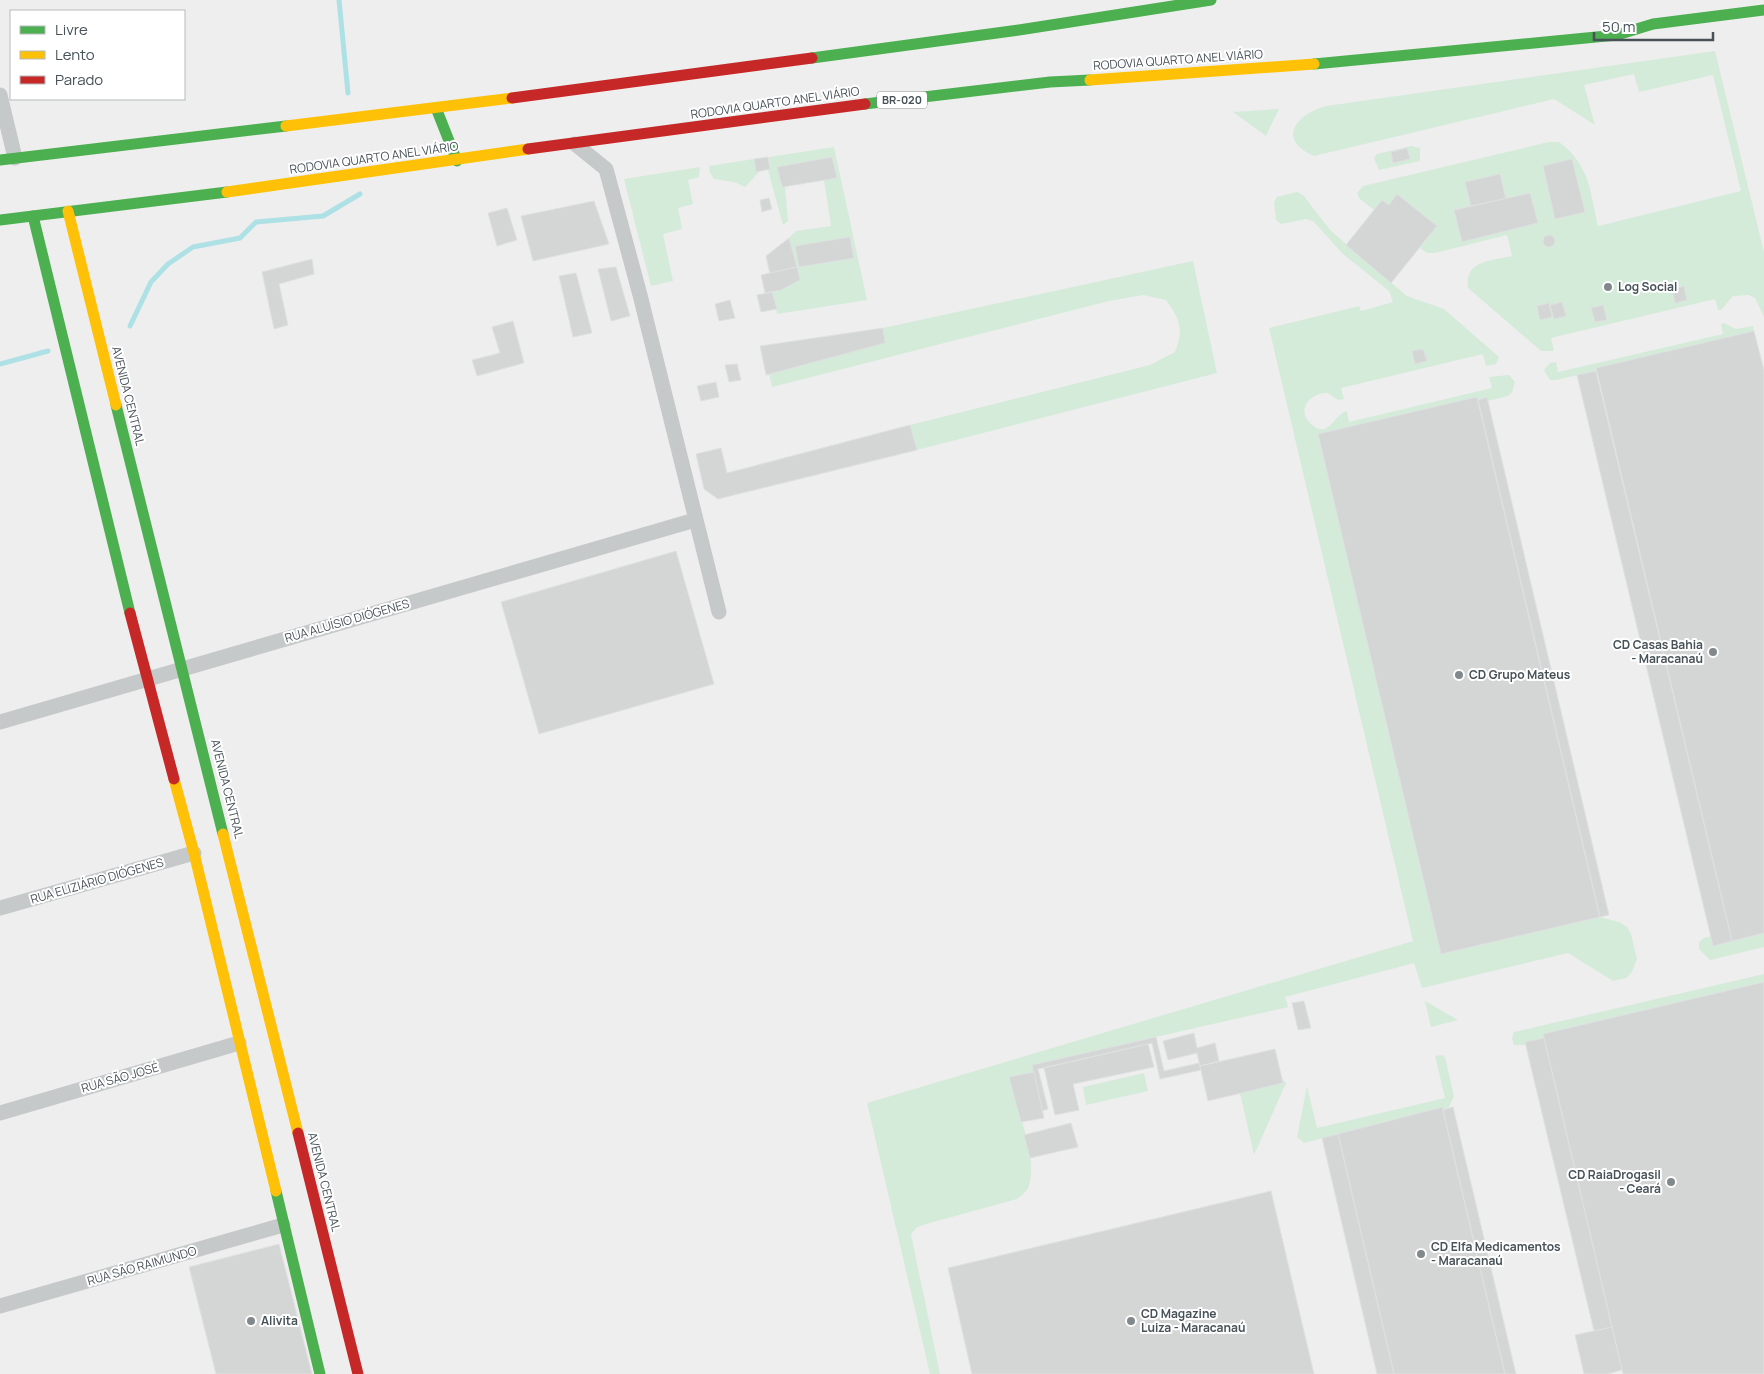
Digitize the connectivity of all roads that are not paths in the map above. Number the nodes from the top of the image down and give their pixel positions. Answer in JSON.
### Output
{"nodes":[{"id":1,"x":1210,"y":0,"type":"edge"},
{"id":2,"x":1667,"y":9,"type":"dead end"},
{"id":3,"x":1764,"y":10,"type":"edge"},
{"id":4,"x":1617,"y":35,"type":"junction"},
{"id":5,"x":0,"y":95,"type":"edge"},
{"id":6,"x":436,"y":108,"type":"junction"},
{"id":7,"x":574,"y":143,"type":"junction"},
{"id":8,"x":15,"y":158,"type":"junction"},
{"id":9,"x":0,"y":160,"type":"edge"},
{"id":10,"x":456,"y":161,"type":"junction"},
{"id":11,"x":68,"y":211,"type":"junction"},
{"id":12,"x":33,"y":216,"type":"junction"},
{"id":13,"x":0,"y":220,"type":"edge"},
{"id":14,"x":695,"y":520,"type":"junction"},
{"id":15,"x":719,"y":612,"type":"dead end"},
{"id":16,"x":182,"y":669,"type":"junction"},
{"id":17,"x":146,"y":680,"type":"junction"},
{"id":18,"x":0,"y":722,"type":"edge"},
{"id":19,"x":194,"y":853,"type":"junction"},
{"id":20,"x":0,"y":908,"type":"edge"},
{"id":21,"x":239,"y":1043,"type":"junction"},
{"id":22,"x":0,"y":1113,"type":"edge"},
{"id":23,"x":283,"y":1225,"type":"junction"},
{"id":24,"x":0,"y":1306,"type":"edge"},
{"id":25,"x":320,"y":1374,"type":"edge"},
{"id":26,"x":358,"y":1374,"type":"edge"}],
"edges":[{"from":1,"to":6,"type":"main road"},
{"from":2,"to":4,"type":"main road"},
{"from":3,"to":4,"type":"main road","name":"RODOVIA QUARTO ANEL VIÁRIO","number":"BR-020"},
{"from":4,"to":7,"type":"main road","name":"RODOVIA QUARTO ANEL VIÁRIO","number":"BR-020"},
{"from":5,"to":8,"type":"street"},
{"from":6,"to":8,"type":"main road"},
{"from":6,"to":10,"type":"main road"},
{"from":7,"to":10,"type":"main road","name":"RODOVIA QUARTO ANEL VIÁRIO","number":"BR-020"},
{"from":7,"to":14,"type":"street"},
{"from":8,"to":9,"type":"main road"},
{"from":10,"to":11,"type":"main road","name":"RODOVIA QUARTO ANEL VIÁRIO","number":"BR-020"},
{"from":11,"to":12,"type":"main road","name":"RODOVIA QUARTO ANEL VIÁRIO","number":"BR-020"},
{"from":11,"to":16,"type":"main road","name":"AVENIDA CENTRAL"},
{"from":12,"to":13,"type":"main road","name":"RODOVIA QUARTO ANEL VIÁRIO","number":"BR-020"},
{"from":12,"to":17,"type":"main road"},
{"from":14,"to":15,"type":"street"},
{"from":14,"to":16,"type":"street","name":"RUA ALUÍSIO DIÓGENES"},
{"from":16,"to":17,"type":"street","name":"RUA ALUÍSIO DIÓGENES"},
{"from":16,"to":26,"type":"main road","name":"AVENIDA CENTRAL"},
{"from":17,"to":18,"type":"street","name":"RUA ALUÍSIO DIÓGENES"},
{"from":17,"to":19,"type":"main road"},
{"from":19,"to":20,"type":"street","name":"RUA ELIZIÁRIO DIÓGENES"},
{"from":19,"to":21,"type":"main road"},
{"from":21,"to":22,"type":"street","name":"RUA SÃO JOSÉ"},
{"from":21,"to":23,"type":"main road"},
{"from":23,"to":24,"type":"street","name":"RUA SÃO RAIMUNDO"},
{"from":23,"to":25,"type":"main road"}]}
